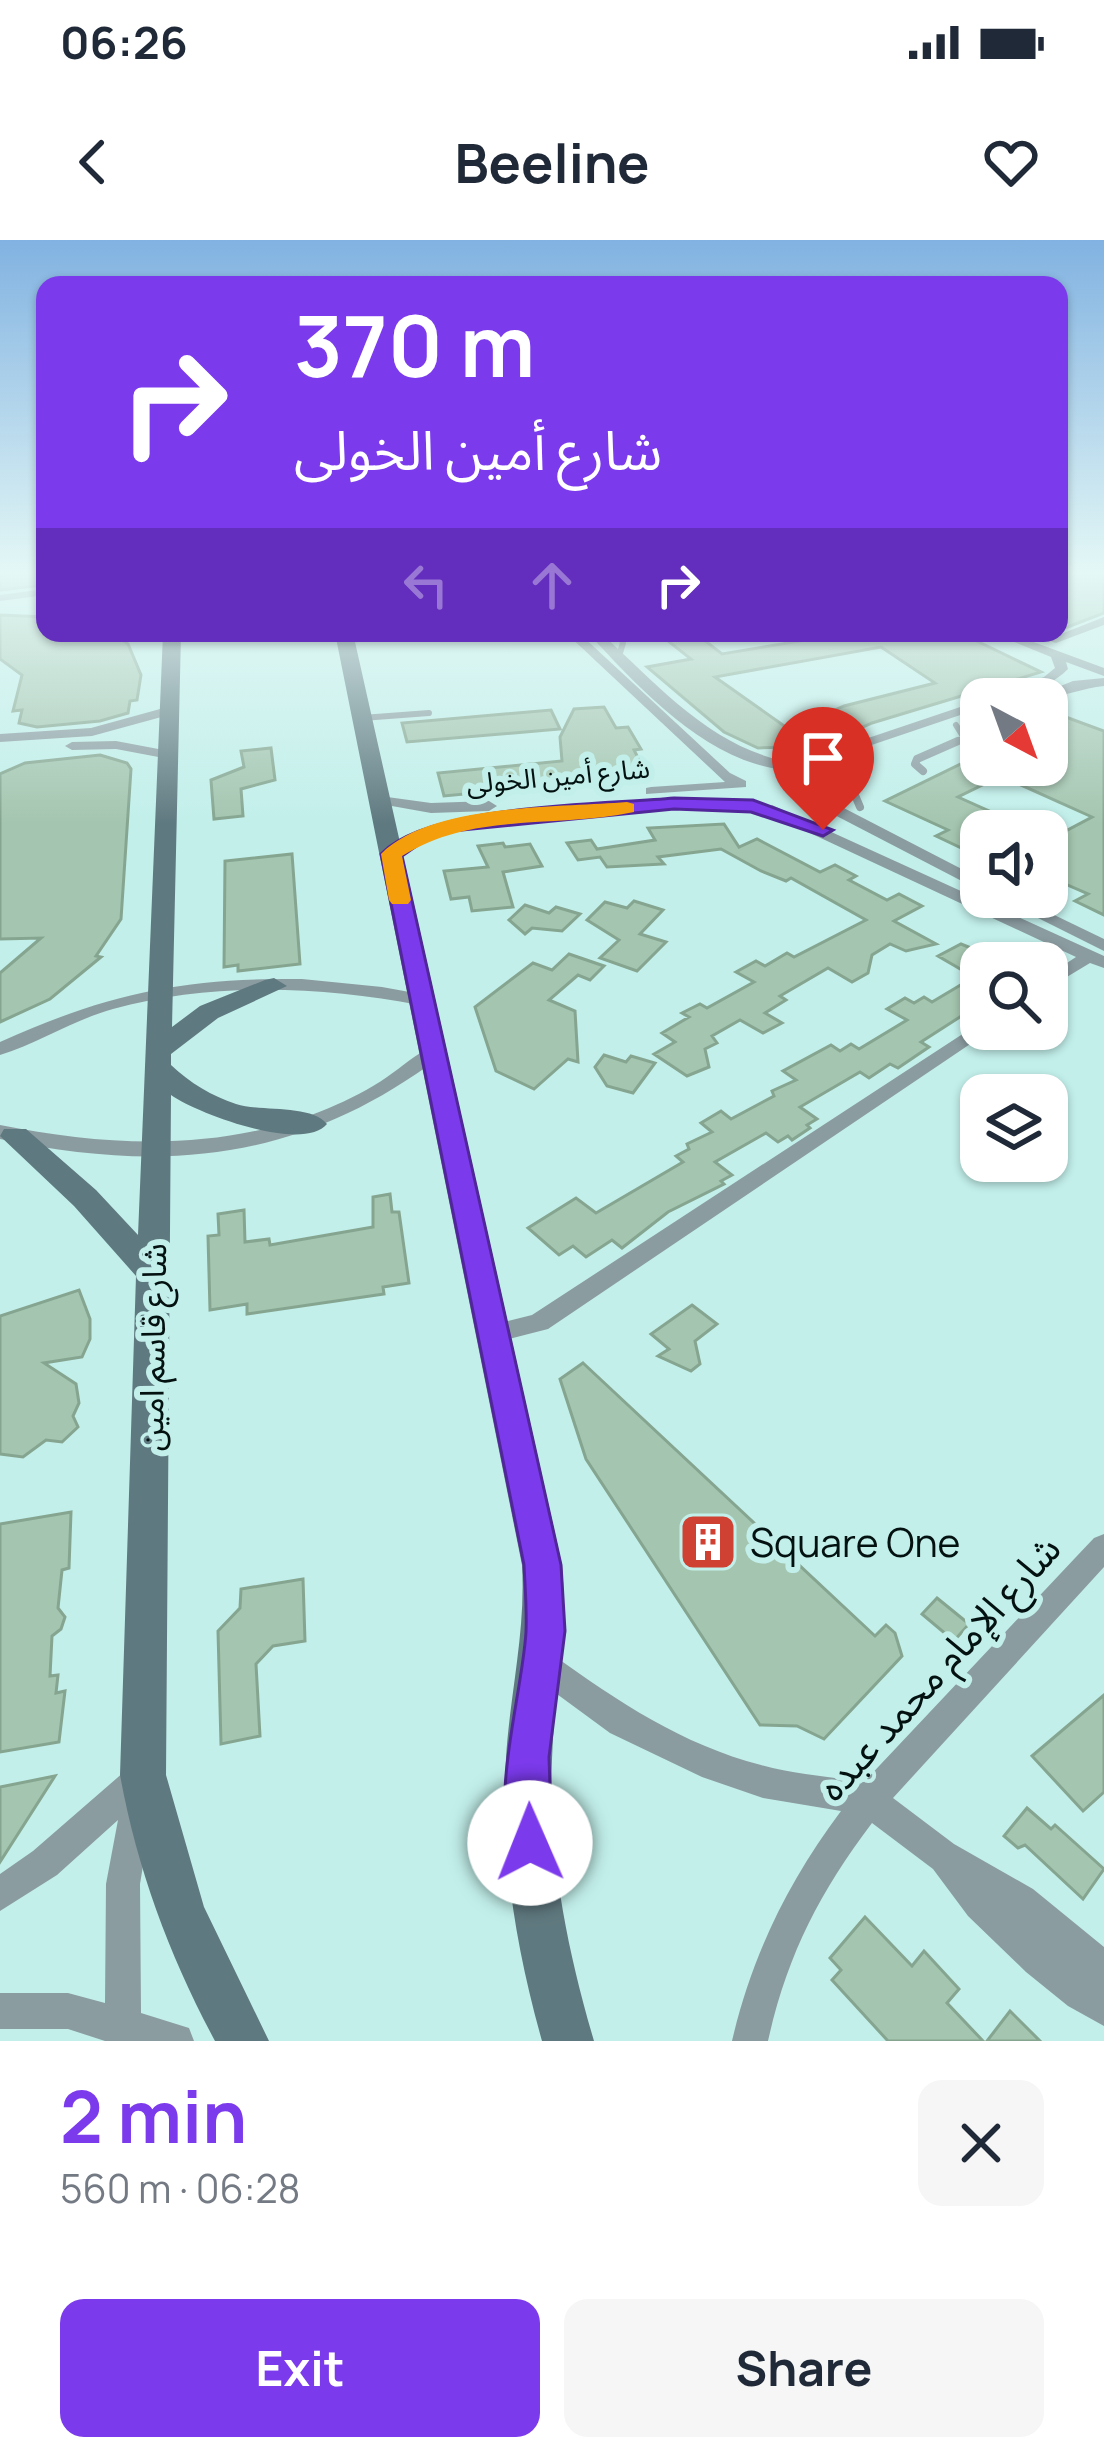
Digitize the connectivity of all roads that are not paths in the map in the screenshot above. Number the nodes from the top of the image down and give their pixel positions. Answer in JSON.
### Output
{"nodes":[{"id":1,"x":172,"y":655,"type":"edge"},
{"id":2,"x":349,"y":655,"type":"edge"},
{"id":3,"x":596,"y":655,"type":"edge"},
{"id":4,"x":1056,"y":655,"type":"edge"},
{"id":5,"x":1069,"y":655,"type":"edge"},
{"id":6,"x":619,"y":656,"type":"edge"},
{"id":7,"x":1060,"y":672,"type":"junction"},
{"id":8,"x":1104,"y":672,"type":"edge"},
{"id":9,"x":1046,"y":678,"type":"edge"},
{"id":10,"x":1096,"y":682,"type":"edge"},
{"id":11,"x":171,"y":710,"type":"junction"},
{"id":12,"x":960,"y":711,"type":"edge"},
{"id":13,"x":429,"y":712,"type":"dead end"},
{"id":14,"x":362,"y":718,"type":"junction"},
{"id":15,"x":960,"y":724,"type":"edge"},
{"id":16,"x":956,"y":725,"type":"junction"},
{"id":17,"x":0,"y":738,"type":"edge"},
{"id":18,"x":0,"y":751,"type":"edge"},
{"id":19,"x":169,"y":755,"type":"junction"},
{"id":20,"x":857,"y":759,"type":"junction"},
{"id":21,"x":795,"y":767,"type":"junction"},
{"id":22,"x":923,"y":771,"type":"dead end"},
{"id":23,"x":770,"y":777,"type":"junction"},
{"id":24,"x":741,"y":784,"type":"junction"},
{"id":25,"x":804,"y":791,"type":"junction"},
{"id":26,"x":380,"y":800,"type":"junction"},
{"id":27,"x":753,"y":806,"type":"junction"},
{"id":28,"x":860,"y":807,"type":"dead end"},
{"id":29,"x":772,"y":810,"type":"junction"},
{"id":30,"x":391,"y":854,"type":"junction"},
{"id":31,"x":960,"y":875,"type":"edge"},
{"id":32,"x":1042,"y":918,"type":"edge"},
{"id":33,"x":1100,"y":950,"type":"edge"},
{"id":34,"x":1068,"y":971,"type":"edge"},
{"id":35,"x":274,"y":986,"type":"junction"},
{"id":36,"x":159,"y":995,"type":"junction"},
{"id":37,"x":419,"y":999,"type":"junction"},
{"id":38,"x":960,"y":1042,"type":"edge"},
{"id":39,"x":0,"y":1049,"type":"edge"},
{"id":40,"x":433,"y":1053,"type":"junction"},
{"id":41,"x":157,"y":1059,"type":"junction"},
{"id":42,"x":311,"y":1124,"type":"junction"},
{"id":43,"x":8,"y":1134,"type":"edge"},
{"id":44,"x":156,"y":1149,"type":"junction"},
{"id":45,"x":153,"y":1273,"type":"junction"},
{"id":46,"x":493,"y":1334,"type":"junction"},
{"id":47,"x":1104,"y":1547,"type":"edge"},
{"id":48,"x":542,"y":1665,"type":"junction"},
{"id":49,"x":143,"y":1775,"type":"junction"},
{"id":50,"x":867,"y":1798,"type":"junction"},
{"id":51,"x":943,"y":1856,"type":"junction"},
{"id":52,"x":0,"y":1894,"type":"edge"},
{"id":53,"x":1047,"y":1920,"type":"junction"},
{"id":54,"x":1027,"y":1952,"type":"junction"},
{"id":55,"x":1104,"y":1970,"type":"edge"},
{"id":56,"x":1104,"y":2008,"type":"edge"},
{"id":57,"x":0,"y":2011,"type":"edge"},
{"id":58,"x":123,"y":2032,"type":"edge"},
{"id":59,"x":176,"y":2041,"type":"edge"},
{"id":60,"x":243,"y":2041,"type":"edge"},
{"id":61,"x":568,"y":2041,"type":"edge"},
{"id":62,"x":750,"y":2041,"type":"edge"}],
"edges":[{"from":1,"to":11,"type":"main road","name":"شارع قاسم امين"},
{"from":2,"to":14,"type":"main road"},
{"from":3,"to":24,"type":"street"},
{"from":4,"to":7,"type":"street"},
{"from":5,"to":8,"type":"street"},
{"from":6,"to":21,"type":"street"},
{"from":7,"to":9,"type":"street"},
{"from":7,"to":10,"type":"street"},
{"from":11,"to":17,"type":"street"},
{"from":11,"to":19,"type":"main road","name":"شارع قاسم امين"},
{"from":12,"to":21,"type":"street"},
{"from":13,"to":14,"type":"lane"},
{"from":14,"to":26,"type":"main road"},
{"from":15,"to":16,"type":"street"},
{"from":16,"to":20,"type":"street"},
{"from":16,"to":22,"type":"lane"},
{"from":18,"to":19,"type":"street"},
{"from":19,"to":36,"type":"main road","name":"شارع قاسم امين"},
{"from":20,"to":25,"type":"street"},
{"from":20,"to":28,"type":"lane"},
{"from":21,"to":23,"type":"street"},
{"from":23,"to":24,"type":"street","name":"شارع أمين الخولى"},
{"from":23,"to":25,"type":"street"},
{"from":24,"to":26,"type":"street","name":"شارع أمين الخولى"},
{"from":24,"to":27,"type":"street"},
{"from":25,"to":29,"type":"street"},
{"from":25,"to":31,"type":"street"},
{"from":26,"to":30,"type":"main road"},
{"from":27,"to":29,"type":"street","name":"شارع أمين الخولى"},
{"from":27,"to":30,"type":"street","name":"شارع أمين الخولى"},
{"from":29,"to":33,"type":"street","name":"شارع أمين الخولى"},
{"from":30,"to":37,"type":"main road"},
{"from":32,"to":33,"type":"street"},
{"from":33,"to":34,"type":"street"},
{"from":35,"to":36,"type":"street"},
{"from":35,"to":37,"type":"street"},
{"from":35,"to":41,"type":"main road"},
{"from":36,"to":39,"type":"street"},
{"from":36,"to":41,"type":"main road","name":"شارع قاسم امين"},
{"from":37,"to":40,"type":"main road"},
{"from":38,"to":46,"type":"street"},
{"from":40,"to":42,"type":"street"},
{"from":40,"to":46,"type":"main road"},
{"from":41,"to":42,"type":"main road"},
{"from":41,"to":44,"type":"main road","name":"شارع قاسم امين"},
{"from":42,"to":44,"type":"street"},
{"from":43,"to":44,"type":"street"},
{"from":43,"to":45,"type":"main road"},
{"from":44,"to":45,"type":"main road","name":"شارع قاسم امين"},
{"from":45,"to":49,"type":"main road","name":"شارع قاسم امين"},
{"from":46,"to":48,"type":"main road"},
{"from":47,"to":50,"type":"street","name":"شارع الإمام محمد عبده"},
{"from":48,"to":50,"type":"street"},
{"from":48,"to":61,"type":"main road"},
{"from":49,"to":52,"type":"street"},
{"from":49,"to":58,"type":"street"},
{"from":49,"to":60,"type":"main road","name":"شارع قاسم امين"},
{"from":50,"to":51,"type":"street"},
{"from":50,"to":62,"type":"street","name":"شارع الإمام محمد عبده"},
{"from":51,"to":53,"type":"street"},
{"from":51,"to":54,"type":"street"},
{"from":53,"to":54,"type":"street"},
{"from":53,"to":55,"type":"street"},
{"from":54,"to":56,"type":"street"},
{"from":57,"to":58,"type":"street"},
{"from":58,"to":59,"type":"street"}]}
